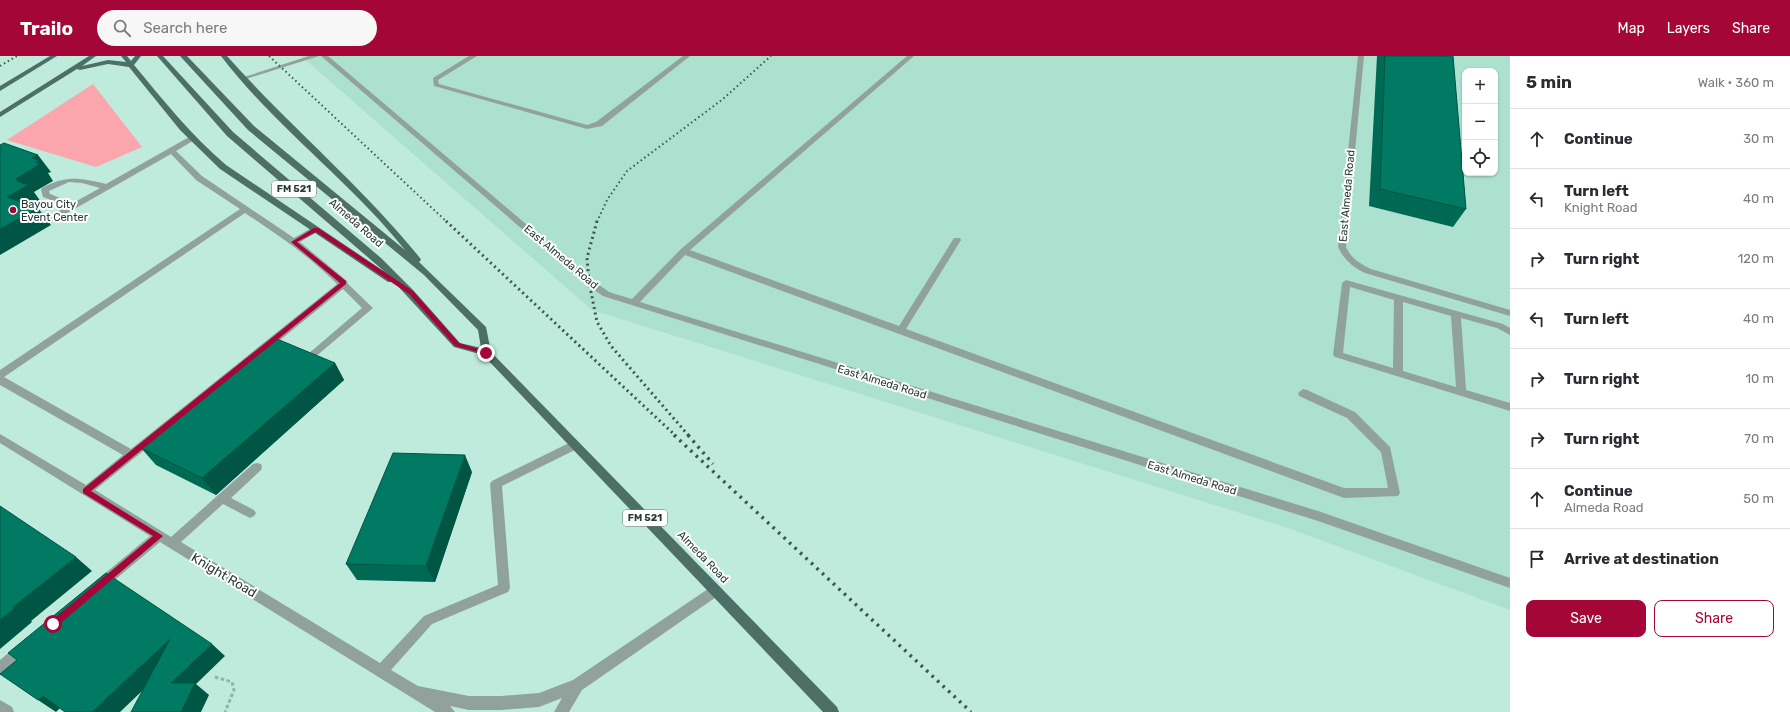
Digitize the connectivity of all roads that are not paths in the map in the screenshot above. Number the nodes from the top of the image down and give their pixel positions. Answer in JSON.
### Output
{"nodes":[{"id":1,"x":54,"y":56,"type":"edge"},
{"id":2,"x":92,"y":56,"type":"edge"},
{"id":3,"x":124,"y":56,"type":"edge"},
{"id":4,"x":138,"y":56,"type":"edge"},
{"id":5,"x":160,"y":56,"type":"edge"},
{"id":6,"x":183,"y":56,"type":"edge"},
{"id":7,"x":224,"y":56,"type":"edge"},
{"id":8,"x":316,"y":56,"type":"edge"},
{"id":9,"x":324,"y":56,"type":"edge"},
{"id":10,"x":474,"y":56,"type":"edge"},
{"id":11,"x":687,"y":56,"type":"edge"},
{"id":12,"x":911,"y":56,"type":"edge"},
{"id":13,"x":1361,"y":56,"type":"edge"},
{"id":14,"x":131,"y":65,"type":"junction"},
{"id":15,"x":66,"y":72,"type":"junction"},
{"id":16,"x":244,"y":78,"type":"junction"},
{"id":17,"x":0,"y":90,"type":"edge"},
{"id":18,"x":0,"y":115,"type":"edge"},
{"id":19,"x":192,"y":139,"type":"junction"},
{"id":20,"x":171,"y":150,"type":"junction"},
{"id":21,"x":107,"y":187,"type":"junction"},
{"id":22,"x":73,"y":206,"type":"junction"},
{"id":23,"x":245,"y":209,"type":"junction"},
{"id":24,"x":45,"y":222,"type":"dead end"},
{"id":25,"x":316,"y":229,"type":"junction"},
{"id":26,"x":958,"y":240,"type":"dead end"},
{"id":27,"x":294,"y":242,"type":"junction"},
{"id":28,"x":684,"y":251,"type":"junction"},
{"id":29,"x":427,"y":273,"type":"junction"},
{"id":30,"x":344,"y":283,"type":"junction"},
{"id":31,"x":411,"y":293,"type":"junction"},
{"id":32,"x":1399,"y":298,"type":"junction"},
{"id":33,"x":634,"y":303,"type":"junction"},
{"id":34,"x":1510,"y":313,"type":"edge"},
{"id":35,"x":1456,"y":314,"type":"junction"},
{"id":36,"x":901,"y":330,"type":"junction"},
{"id":37,"x":1510,"y":332,"type":"edge"},
{"id":38,"x":486,"y":353,"type":"junction"},
{"id":39,"x":311,"y":356,"type":"edge"},
{"id":40,"x":1398,"y":372,"type":"junction"},
{"id":41,"x":0,"y":375,"type":"edge"},
{"id":42,"x":0,"y":380,"type":"edge"},
{"id":43,"x":1461,"y":392,"type":"junction"},
{"id":44,"x":1303,"y":393,"type":"dead end"},
{"id":45,"x":1510,"y":407,"type":"edge"},
{"id":46,"x":0,"y":438,"type":"edge"},
{"id":47,"x":575,"y":445,"type":"junction"},
{"id":48,"x":131,"y":454,"type":"junction"},
{"id":49,"x":257,"y":467,"type":"dead end"},
{"id":50,"x":86,"y":491,"type":"junction"},
{"id":51,"x":222,"y":498,"type":"junction"},
{"id":52,"x":250,"y":513,"type":"dead end"},
{"id":53,"x":159,"y":536,"type":"junction"},
{"id":54,"x":171,"y":544,"type":"junction"},
{"id":55,"x":1510,"y":583,"type":"edge"},
{"id":56,"x":94,"y":590,"type":"edge"},
{"id":57,"x":715,"y":591,"type":"junction"},
{"id":58,"x":35,"y":639,"type":"edge"},
{"id":59,"x":0,"y":669,"type":"edge"},
{"id":60,"x":381,"y":672,"type":"junction"},
{"id":61,"x":577,"y":685,"type":"junction"},
{"id":62,"x":411,"y":690,"type":"junction"},
{"id":63,"x":0,"y":707,"type":"edge"},
{"id":64,"x":7,"y":712,"type":"edge"},
{"id":65,"x":448,"y":712,"type":"edge"},
{"id":66,"x":562,"y":712,"type":"edge"},
{"id":67,"x":832,"y":712,"type":"edge"}],
"edges":[{"from":1,"to":17,"type":"main road"},
{"from":2,"to":15,"type":"main road"},
{"from":3,"to":14,"type":"main road"},
{"from":4,"to":14,"type":"main road"},
{"from":5,"to":31,"type":"main road","name":"Almeda Road","number":"FM 521"},
{"from":6,"to":29,"type":"main road","name":"Almeda Road","number":"FM 521"},
{"from":7,"to":16,"type":"main road"},
{"from":8,"to":16,"type":"street"},
{"from":9,"to":33,"type":"street","name":"East Almeda Road"},
{"from":10,"to":11,"type":"street"},
{"from":12,"to":28,"type":"street"},
{"from":13,"to":34,"type":"street","name":"East Almeda Road"},
{"from":14,"to":15,"type":"main road"},
{"from":14,"to":19,"type":"main road"},
{"from":15,"to":18,"type":"main road"},
{"from":16,"to":29,"type":"main road"},
{"from":19,"to":20,"type":"street"},
{"from":19,"to":25,"type":"main road"},
{"from":20,"to":21,"type":"street"},
{"from":20,"to":23,"type":"street"},
{"from":21,"to":22,"type":"street"},
{"from":21,"to":22,"type":"street"},
{"from":22,"to":24,"type":"street"},
{"from":23,"to":27,"type":"street"},
{"from":23,"to":41,"type":"street"},
{"from":25,"to":27,"type":"street"},
{"from":25,"to":31,"type":"main road"},
{"from":26,"to":36,"type":"street"},
{"from":27,"to":30,"type":"street"},
{"from":28,"to":33,"type":"street"},
{"from":28,"to":36,"type":"street"},
{"from":29,"to":38,"type":"main road","name":"Almeda Road","number":"FM 521"},
{"from":30,"to":39,"type":"street"},
{"from":30,"to":48,"type":"street"},
{"from":31,"to":38,"type":"main road","name":"Almeda Road","number":"FM 521"},
{"from":32,"to":35,"type":"street"},
{"from":32,"to":40,"type":"street"},
{"from":32,"to":40,"type":"street"},
{"from":33,"to":55,"type":"street","name":"East Almeda Road"},
{"from":35,"to":37,"type":"street"},
{"from":35,"to":43,"type":"street"},
{"from":36,"to":44,"type":"street"},
{"from":38,"to":47,"type":"main road","name":"Almeda Road","number":"FM 521"},
{"from":40,"to":43,"type":"street"},
{"from":42,"to":48,"type":"street"},
{"from":43,"to":45,"type":"street"},
{"from":46,"to":50,"type":"street","name":"Knight Road"},
{"from":47,"to":57,"type":"main road","name":"Almeda Road","number":"FM 521"},
{"from":47,"to":60,"type":"street"},
{"from":48,"to":50,"type":"street"},
{"from":49,"to":51,"type":"street"},
{"from":50,"to":53,"type":"street","name":"Knight Road"},
{"from":51,"to":52,"type":"street"},
{"from":51,"to":54,"type":"street"},
{"from":53,"to":54,"type":"street","name":"Knight Road"},
{"from":53,"to":56,"type":"street"},
{"from":54,"to":60,"type":"street","name":"Knight Road"},
{"from":57,"to":61,"type":"street"},
{"from":57,"to":67,"type":"main road","name":"Almeda Road","number":"FM 521"},
{"from":58,"to":59,"type":"street"},
{"from":60,"to":62,"type":"street","name":"Knight Road"},
{"from":61,"to":62,"type":"street"},
{"from":61,"to":66,"type":"street"},
{"from":62,"to":65,"type":"street","name":"Knight Road"},
{"from":63,"to":64,"type":"street"}]}
